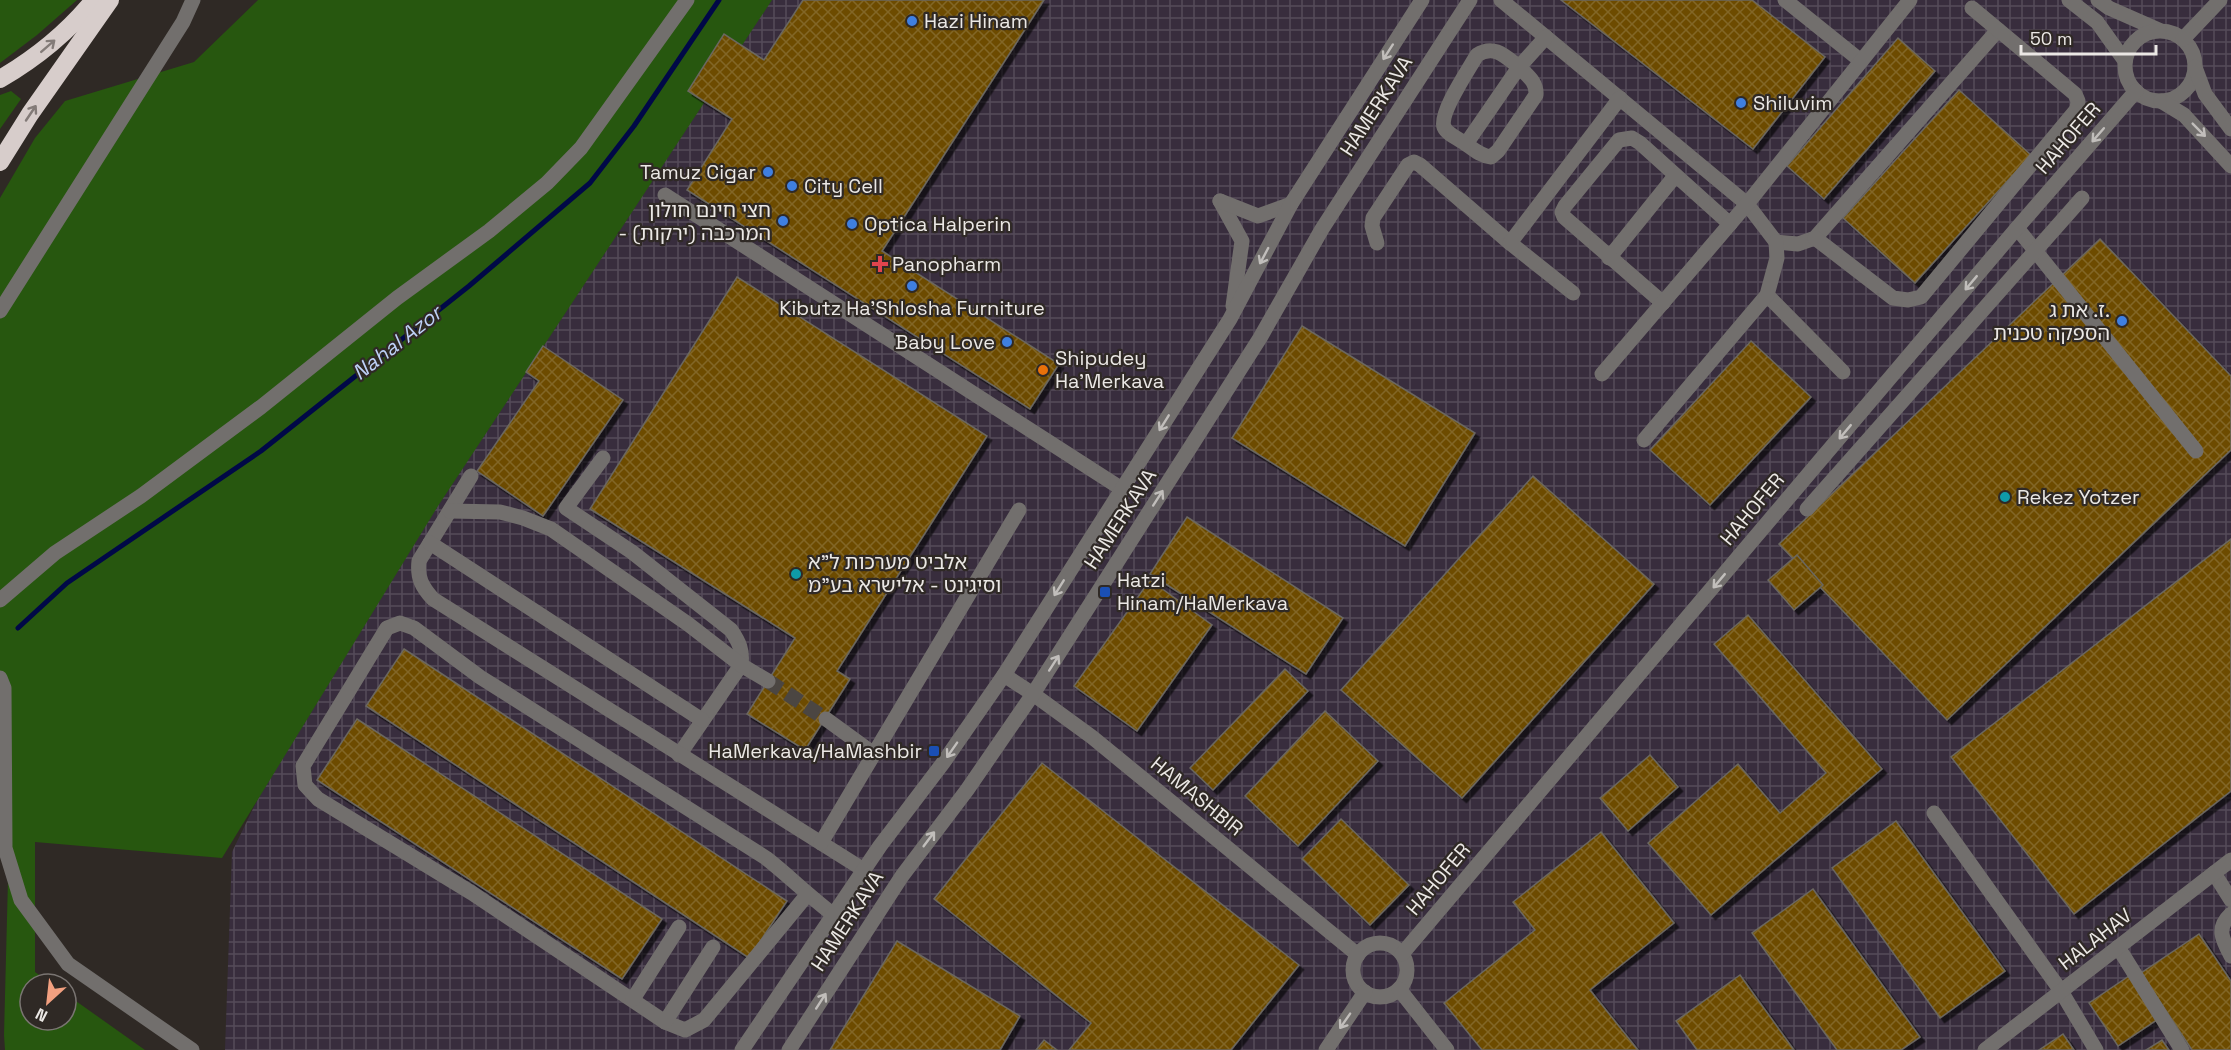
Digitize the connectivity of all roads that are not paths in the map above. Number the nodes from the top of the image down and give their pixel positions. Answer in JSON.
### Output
{"nodes":[{"id":1,"x":94,"y":0,"type":"edge"},
{"id":2,"x":110,"y":0,"type":"edge"},
{"id":3,"x":192,"y":0,"type":"edge"},
{"id":4,"x":687,"y":0,"type":"edge"},
{"id":5,"x":1470,"y":0,"type":"edge"},
{"id":6,"x":1785,"y":0,"type":"edge"},
{"id":7,"x":1910,"y":0,"type":"edge"},
{"id":8,"x":2069,"y":0,"type":"edge"},
{"id":9,"x":2098,"y":0,"type":"edge"},
{"id":10,"x":2220,"y":0,"type":"edge"},
{"id":11,"x":1419,"y":1,"type":"edge"},
{"id":12,"x":1505,"y":1,"type":"edge"},
{"id":13,"x":1972,"y":8,"type":"dead end"},
{"id":14,"x":1998,"y":30,"type":"junction"},
{"id":15,"x":2159,"y":30,"type":"junction"},
{"id":16,"x":1546,"y":37,"type":"junction"},
{"id":17,"x":2183,"y":39,"type":"junction"},
{"id":18,"x":1861,"y":61,"type":"junction"},
{"id":19,"x":2125,"y":61,"type":"junction"},
{"id":20,"x":1519,"y":67,"type":"junction"},
{"id":21,"x":2195,"y":67,"type":"junction"},
{"id":22,"x":0,"y":80,"type":"edge"},
{"id":23,"x":2136,"y":91,"type":"junction"},
{"id":24,"x":1620,"y":98,"type":"junction"},
{"id":25,"x":2161,"y":101,"type":"junction"},
{"id":26,"x":2231,"y":129,"type":"edge"},
{"id":27,"x":1466,"y":144,"type":"junction"},
{"id":28,"x":0,"y":162,"type":"edge"},
{"id":29,"x":2231,"y":166,"type":"edge"},
{"id":30,"x":1676,"y":176,"type":"junction"},
{"id":31,"x":665,"y":195,"type":"dead end"},
{"id":32,"x":2082,"y":198,"type":"dead end"},
{"id":33,"x":1291,"y":204,"type":"junction"},
{"id":34,"x":1747,"y":204,"type":"junction"},
{"id":35,"x":1730,"y":224,"type":"junction"},
{"id":36,"x":2017,"y":228,"type":"junction"},
{"id":37,"x":1815,"y":238,"type":"junction"},
{"id":38,"x":1776,"y":242,"type":"junction"},
{"id":39,"x":1377,"y":243,"type":"dead end"},
{"id":40,"x":1510,"y":243,"type":"junction"},
{"id":41,"x":2035,"y":250,"type":"junction"},
{"id":42,"x":1609,"y":258,"type":"junction"},
{"id":43,"x":1573,"y":293,"type":"dead end"},
{"id":44,"x":1767,"y":295,"type":"junction"},
{"id":45,"x":1663,"y":303,"type":"junction"},
{"id":46,"x":0,"y":310,"type":"edge"},
{"id":47,"x":1230,"y":319,"type":"junction"},
{"id":48,"x":1843,"y":372,"type":"dead end"},
{"id":49,"x":1602,"y":374,"type":"dead end"},
{"id":50,"x":1644,"y":440,"type":"dead end"},
{"id":51,"x":2196,"y":451,"type":"dead end"},
{"id":52,"x":603,"y":458,"type":"dead end"},
{"id":53,"x":471,"y":476,"type":"dead end"},
{"id":54,"x":1122,"y":489,"type":"junction"},
{"id":55,"x":566,"y":508,"type":"junction"},
{"id":56,"x":1807,"y":509,"type":"dead end"},
{"id":57,"x":450,"y":510,"type":"junction"},
{"id":58,"x":1019,"y":510,"type":"dead end"},
{"id":59,"x":551,"y":530,"type":"junction"},
{"id":60,"x":430,"y":543,"type":"junction"},
{"id":61,"x":0,"y":600,"type":"edge"},
{"id":62,"x":741,"y":664,"type":"junction"},
{"id":63,"x":1004,"y":675,"type":"junction"},
{"id":64,"x":0,"y":678,"type":"edge"},
{"id":65,"x":768,"y":681,"type":"tunnel mouth"},
{"id":66,"x":1034,"y":694,"type":"junction"},
{"id":67,"x":826,"y":719,"type":"tunnel mouth"},
{"id":68,"x":702,"y":720,"type":"junction"},
{"id":69,"x":874,"y":754,"type":"junction"},
{"id":70,"x":679,"y":755,"type":"junction"},
{"id":71,"x":1934,"y":813,"type":"dead end"},
{"id":72,"x":821,"y":843,"type":"junction"},
{"id":73,"x":2231,"y":860,"type":"edge"},
{"id":74,"x":864,"y":870,"type":"junction"},
{"id":75,"x":2214,"y":873,"type":"junction"},
{"id":76,"x":807,"y":895,"type":"junction"},
{"id":77,"x":2231,"y":900,"type":"edge"},
{"id":78,"x":2231,"y":914,"type":"edge"},
{"id":79,"x":834,"y":915,"type":"junction"},
{"id":80,"x":679,"y":927,"type":"dead end"},
{"id":81,"x":714,"y":947,"type":"dead end"},
{"id":82,"x":2118,"y":947,"type":"junction"},
{"id":83,"x":1402,"y":954,"type":"junction"},
{"id":84,"x":1358,"y":955,"type":"junction"},
{"id":85,"x":2231,"y":956,"type":"edge"},
{"id":86,"x":1400,"y":989,"type":"junction"},
{"id":87,"x":1365,"y":992,"type":"junction"},
{"id":88,"x":2061,"y":992,"type":"junction"},
{"id":89,"x":633,"y":999,"type":"junction"},
{"id":90,"x":665,"y":1022,"type":"junction"},
{"id":91,"x":192,"y":1050,"type":"edge"},
{"id":92,"x":742,"y":1050,"type":"edge"},
{"id":93,"x":789,"y":1050,"type":"edge"},
{"id":94,"x":1326,"y":1050,"type":"edge"},
{"id":95,"x":1447,"y":1050,"type":"edge"},
{"id":96,"x":1984,"y":1050,"type":"edge"},
{"id":97,"x":2096,"y":1050,"type":"edge"},
{"id":98,"x":2182,"y":1050,"type":"edge"}],
"edges":[{"from":22,"to":1,"type":"highway","one_way":true},
{"from":28,"to":2,"type":"highway","one_way":true},
{"from":3,"to":46,"type":"street"},
{"from":4,"to":61,"type":"street"},
{"from":66,"to":5,"type":"street","name":"HAMERKAVA","one_way":true},
{"from":6,"to":18,"type":"street"},
{"from":7,"to":18,"type":"street"},
{"from":8,"to":19,"type":"street"},
{"from":9,"to":15,"type":"street"},
{"from":10,"to":17,"type":"street"},
{"from":11,"to":33,"type":"street","name":"HAMERKAVA","one_way":true},
{"from":12,"to":16,"type":"street"},
{"from":13,"to":14,"type":"street"},
{"from":14,"to":37,"type":"street"},
{"from":14,"to":37,"type":"street"},
{"from":15,"to":17,"type":"street"},
{"from":15,"to":19,"type":"street"},
{"from":16,"to":20,"type":"street"},
{"from":16,"to":24,"type":"street"},
{"from":17,"to":21,"type":"street"},
{"from":18,"to":34,"type":"street"},
{"from":19,"to":23,"type":"street"},
{"from":20,"to":27,"type":"street"},
{"from":20,"to":27,"type":"street"},
{"from":20,"to":27,"type":"street"},
{"from":21,"to":25,"type":"street"},
{"from":21,"to":26,"type":"street"},
{"from":23,"to":25,"type":"street"},
{"from":23,"to":36,"type":"street","name":"HAHOFER","one_way":true},
{"from":24,"to":34,"type":"street"},
{"from":24,"to":40,"type":"street"},
{"from":25,"to":29,"type":"street","one_way":true},
{"from":30,"to":35,"type":"street"},
{"from":30,"to":42,"type":"street"},
{"from":30,"to":42,"type":"street"},
{"from":31,"to":54,"type":"street"},
{"from":32,"to":41,"type":"street"},
{"from":33,"to":47,"type":"street","name":"HAMERKAVA","one_way":true},
{"from":33,"to":47,"type":"street"},
{"from":34,"to":35,"type":"street"},
{"from":34,"to":38,"type":"street"},
{"from":35,"to":45,"type":"street"},
{"from":36,"to":41,"type":"street"},
{"from":36,"to":83,"type":"street","name":"HAHOFER","one_way":true},
{"from":37,"to":38,"type":"street"},
{"from":38,"to":44,"type":"street"},
{"from":39,"to":40,"type":"street"},
{"from":40,"to":43,"type":"street"},
{"from":41,"to":51,"type":"street"},
{"from":41,"to":56,"type":"street"},
{"from":42,"to":45,"type":"street"},
{"from":44,"to":48,"type":"street"},
{"from":44,"to":50,"type":"street"},
{"from":45,"to":49,"type":"street"},
{"from":47,"to":54,"type":"street","name":"HAMERKAVA","one_way":true},
{"from":52,"to":55,"type":"street"},
{"from":53,"to":57,"type":"street"},
{"from":54,"to":63,"type":"street","name":"HAMERKAVA","one_way":true},
{"from":55,"to":59,"type":"street"},
{"from":55,"to":62,"type":"street"},
{"from":57,"to":59,"type":"street"},
{"from":57,"to":60,"type":"street"},
{"from":58,"to":69,"type":"street"},
{"from":59,"to":62,"type":"street"},
{"from":60,"to":68,"type":"street"},
{"from":60,"to":70,"type":"street"},
{"from":62,"to":65,"type":"street"},
{"from":62,"to":68,"type":"street"},
{"from":63,"to":66,"type":"street","name":"HAMASHBIR"},
{"from":63,"to":74,"type":"street","name":"HAMERKAVA","one_way":true},
{"from":64,"to":91,"type":"street"},
{"from":66,"to":84,"type":"street","name":"HAMASHBIR"},
{"from":93,"to":66,"type":"street","name":"HAMERKAVA","one_way":true},
{"from":67,"to":69,"type":"street"},
{"from":68,"to":70,"type":"street"},
{"from":69,"to":72,"type":"street"},
{"from":70,"to":72,"type":"street"},
{"from":71,"to":88,"type":"street"},
{"from":72,"to":74,"type":"street"},
{"from":73,"to":75,"type":"street","name":"HALAHAV"},
{"from":74,"to":79,"type":"street","name":"HAMERKAVA"},
{"from":75,"to":77,"type":"street"},
{"from":75,"to":82,"type":"street","name":"HALAHAV"},
{"from":76,"to":79,"type":"street"},
{"from":76,"to":89,"type":"street"},
{"from":76,"to":90,"type":"street"},
{"from":78,"to":85,"type":"street"},
{"from":79,"to":92,"type":"street","name":"HAMERKAVA"},
{"from":80,"to":89,"type":"street"},
{"from":81,"to":90,"type":"street"},
{"from":82,"to":88,"type":"street","name":"HALAHAV"},
{"from":82,"to":98,"type":"street"},
{"from":83,"to":84,"type":"street"},
{"from":83,"to":86,"type":"street"},
{"from":84,"to":87,"type":"street"},
{"from":86,"to":87,"type":"street"},
{"from":86,"to":95,"type":"street"},
{"from":87,"to":94,"type":"street","one_way":true},
{"from":88,"to":96,"type":"street","name":"HALAHAV"},
{"from":88,"to":97,"type":"street"},
{"from":89,"to":90,"type":"street"}]}
